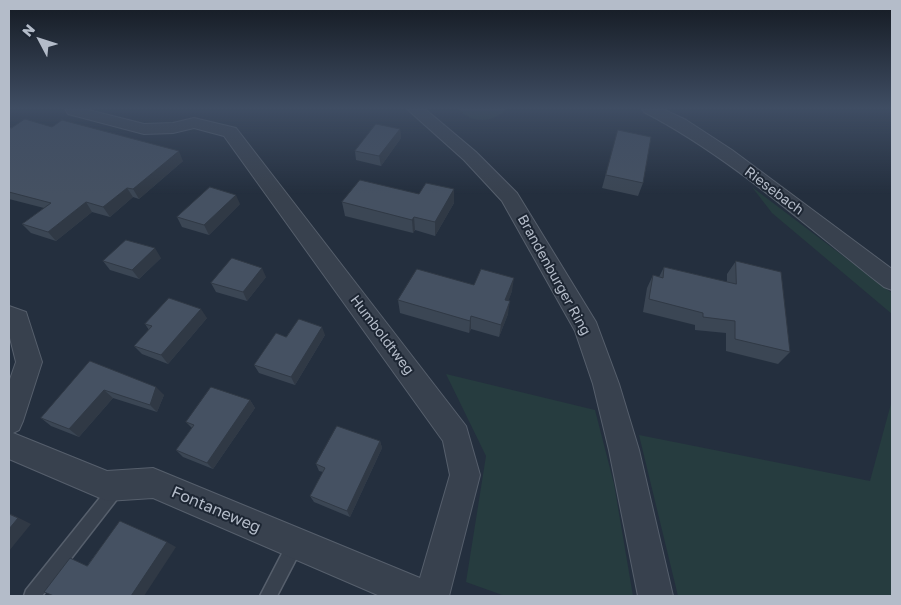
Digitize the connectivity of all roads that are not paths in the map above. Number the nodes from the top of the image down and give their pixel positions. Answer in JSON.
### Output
{"nodes":[{"id":1,"x":234,"y":137,"type":"edge"},
{"id":2,"x":448,"y":137,"type":"edge"},
{"id":3,"x":700,"y":137,"type":"edge"},
{"id":4,"x":892,"y":281,"type":"edge"},
{"id":5,"x":9,"y":316,"type":"edge"},
{"id":6,"x":9,"y":421,"type":"edge"},
{"id":7,"x":9,"y":445,"type":"edge"},
{"id":8,"x":119,"y":485,"type":"junction"},
{"id":9,"x":296,"y":544,"type":"junction"},
{"id":10,"x":416,"y":595,"type":"edge"},
{"id":11,"x":32,"y":596,"type":"edge"},
{"id":12,"x":268,"y":596,"type":"edge"},
{"id":13,"x":656,"y":596,"type":"edge"}],
"edges":[{"from":1,"to":10,"type":"street","name":"Humboldtweg"},
{"from":2,"to":13,"type":"street","name":"Brandenburger Ring"},
{"from":3,"to":4,"type":"street","name":"Riesebach"},
{"from":5,"to":6,"type":"street"},
{"from":7,"to":8,"type":"street","name":"Fontaneweg"},
{"from":8,"to":9,"type":"street","name":"Fontaneweg"},
{"from":8,"to":11,"type":"lane"},
{"from":9,"to":10,"type":"street","name":"Fontaneweg"},
{"from":9,"to":12,"type":"lane"}]}
